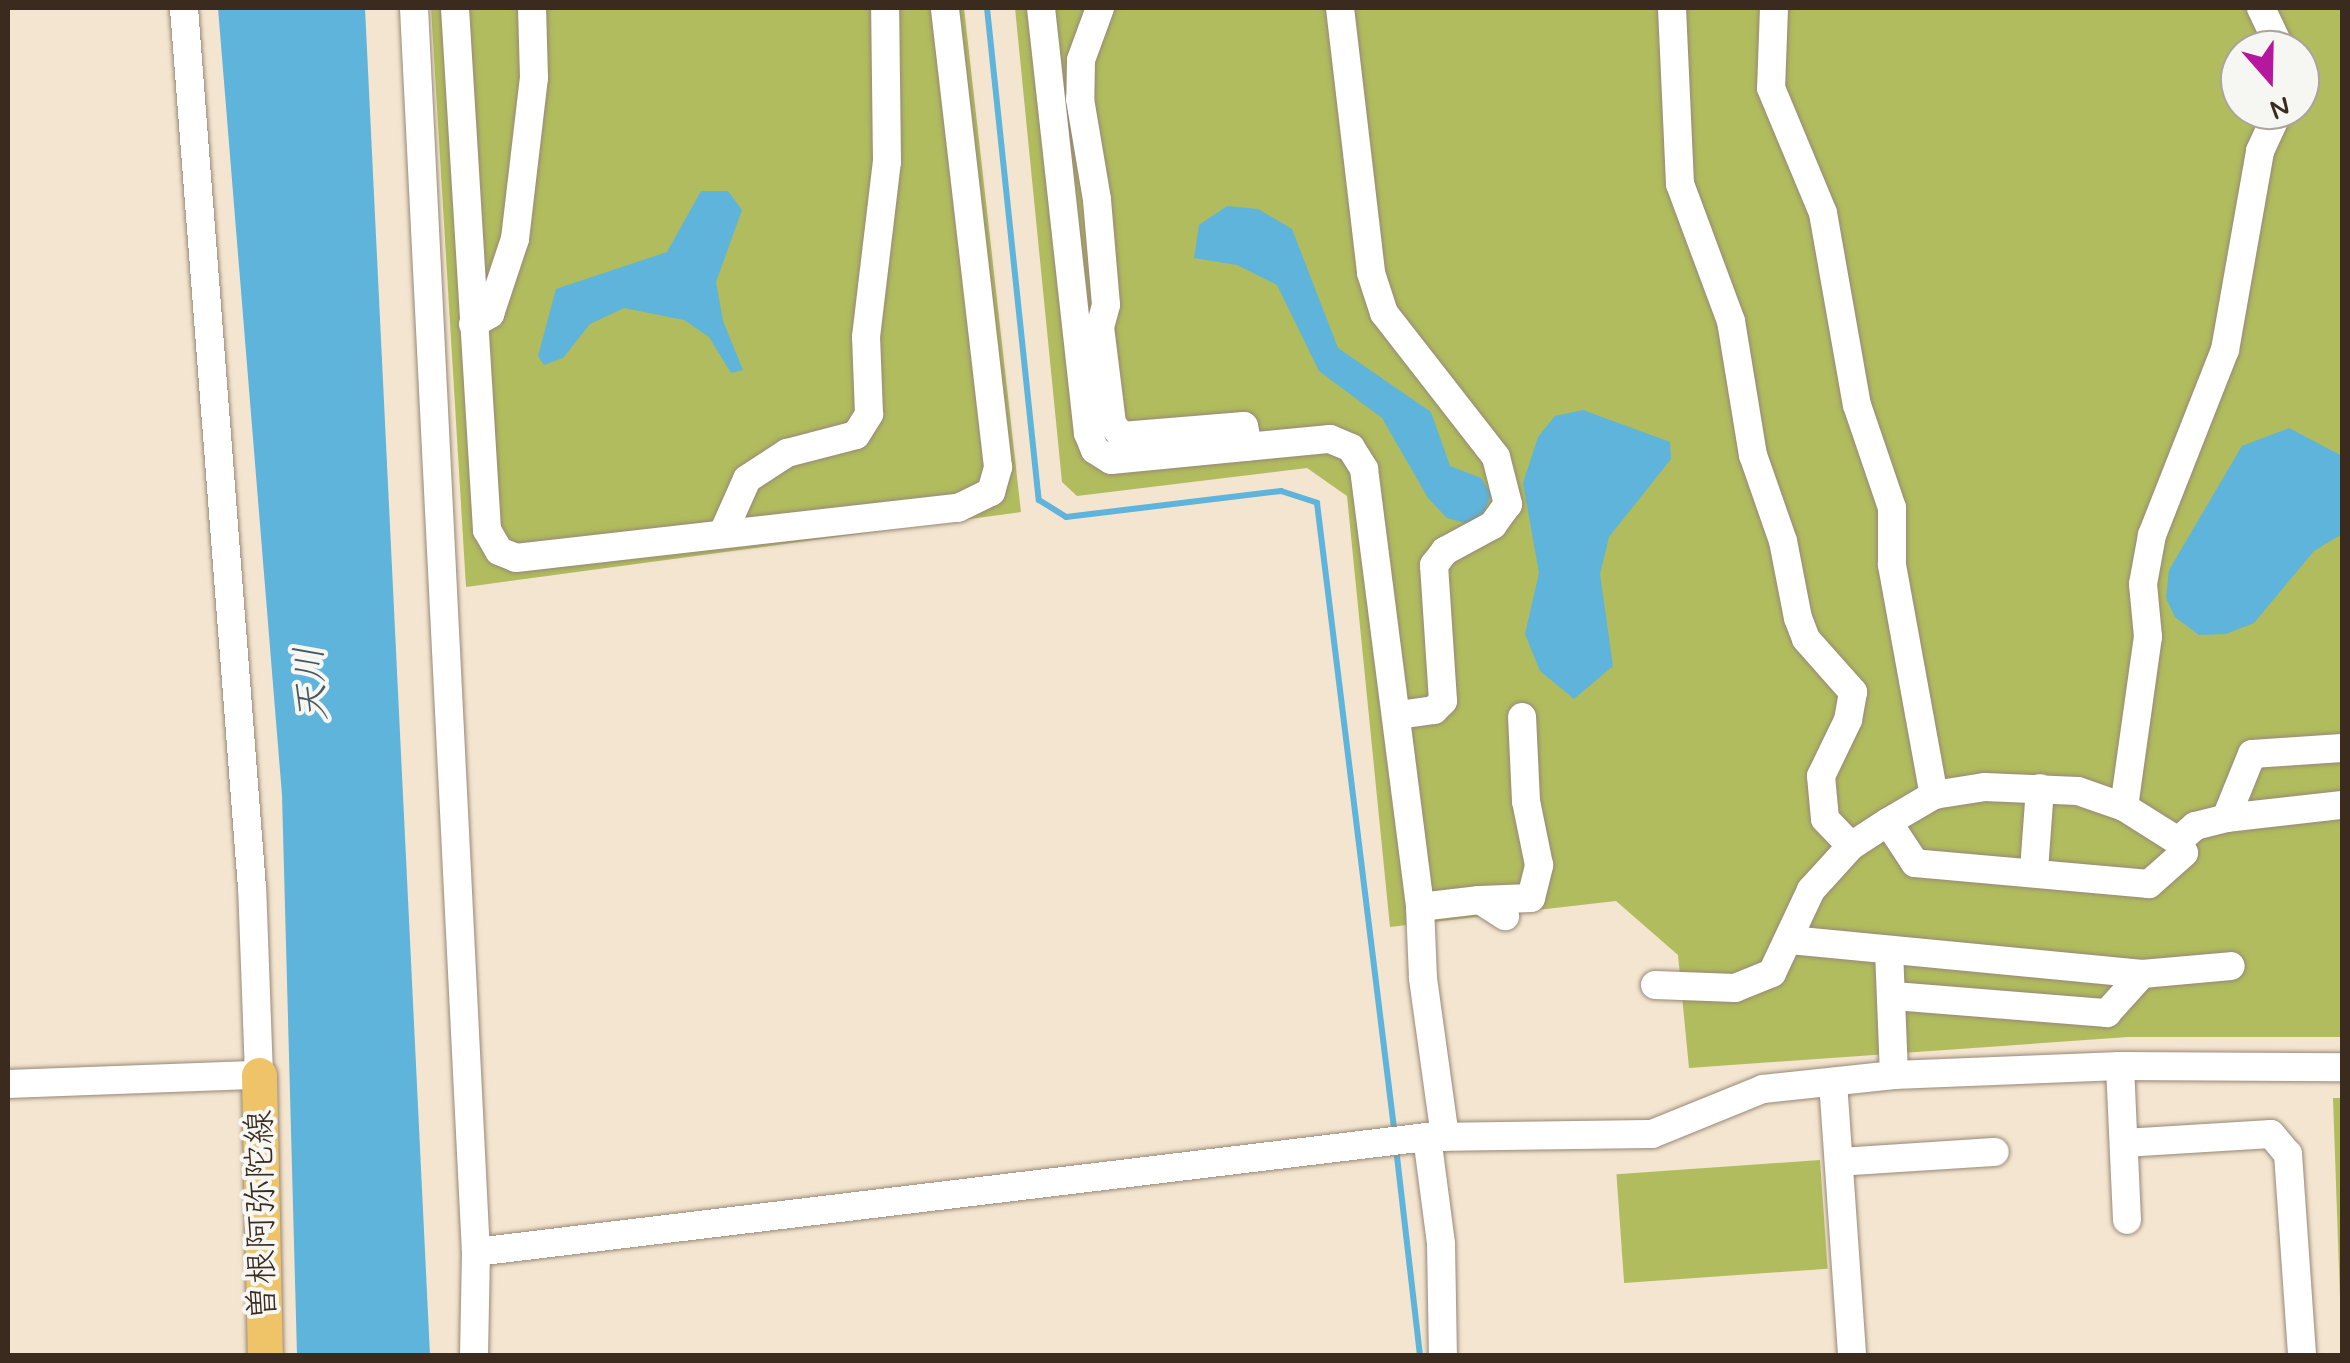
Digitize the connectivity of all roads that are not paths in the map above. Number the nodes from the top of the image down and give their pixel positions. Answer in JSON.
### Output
{"nodes":[{"id":1,"x":184,"y":8,"type":"edge"},
{"id":2,"x":414,"y":8,"type":"edge"},
{"id":3,"x":455,"y":8,"type":"edge"},
{"id":4,"x":532,"y":8,"type":"edge"},
{"id":5,"x":885,"y":8,"type":"edge"},
{"id":6,"x":945,"y":8,"type":"edge"},
{"id":7,"x":1041,"y":8,"type":"edge"},
{"id":8,"x":1100,"y":8,"type":"edge"},
{"id":9,"x":1340,"y":8,"type":"edge"},
{"id":10,"x":1672,"y":8,"type":"edge"},
{"id":11,"x":1774,"y":8,"type":"edge"},
{"id":12,"x":2270,"y":130,"type":"edge"},
{"id":13,"x":473,"y":324,"type":"junction"},
{"id":14,"x":1248,"y":447,"type":"junction"},
{"id":15,"x":724,"y":534,"type":"junction"},
{"id":16,"x":1398,"y":715,"type":"junction"},
{"id":17,"x":1522,"y":716,"type":"dead end"},
{"id":18,"x":2342,"y":748,"type":"edge"},
{"id":19,"x":2040,"y":788,"type":"junction"},
{"id":20,"x":1934,"y":795,"type":"junction"},
{"id":21,"x":2342,"y":805,"type":"edge"},
{"id":22,"x":2124,"y":807,"type":"junction"},
{"id":23,"x":2226,"y":818,"type":"junction"},
{"id":24,"x":1888,"y":822,"type":"junction"},
{"id":25,"x":2178,"y":842,"type":"junction"},
{"id":26,"x":1851,"y":846,"type":"junction"},
{"id":27,"x":2034,"y":870,"type":"junction"},
{"id":28,"x":1480,"y":900,"type":"junction"},
{"id":29,"x":1420,"y":907,"type":"junction"},
{"id":30,"x":1506,"y":916,"type":"dead end"},
{"id":31,"x":1790,"y":940,"type":"junction"},
{"id":32,"x":1889,"y":950,"type":"junction"},
{"id":33,"x":1946,"y":952,"type":"junction"},
{"id":34,"x":2231,"y":966,"type":"dead end"},
{"id":35,"x":2142,"y":974,"type":"junction"},
{"id":36,"x":1655,"y":986,"type":"dead end"},
{"id":37,"x":1894,"y":996,"type":"junction"},
{"id":38,"x":1944,"y":1000,"type":"junction"},
{"id":39,"x":2120,"y":1066,"type":"junction"},
{"id":40,"x":2342,"y":1067,"type":"edge"},
{"id":41,"x":259,"y":1075,"type":"junction"},
{"id":42,"x":1894,"y":1075,"type":"junction"},
{"id":43,"x":1833,"y":1082,"type":"junction"},
{"id":44,"x":8,"y":1084,"type":"edge"},
{"id":45,"x":1436,"y":1137,"type":"junction"},
{"id":46,"x":2124,"y":1143,"type":"junction"},
{"id":47,"x":1995,"y":1152,"type":"dead end"},
{"id":48,"x":1838,"y":1162,"type":"junction"},
{"id":49,"x":2128,"y":1220,"type":"dead end"},
{"id":50,"x":476,"y":1252,"type":"junction"},
{"id":51,"x":265,"y":1356,"type":"edge"},
{"id":52,"x":474,"y":1356,"type":"edge"},
{"id":53,"x":1443,"y":1356,"type":"edge"},
{"id":54,"x":1852,"y":1356,"type":"edge"},
{"id":55,"x":2302,"y":1356,"type":"edge"}],
"edges":[{"from":1,"to":41,"type":"street"},
{"from":2,"to":50,"type":"street"},
{"from":3,"to":13,"type":"street"},
{"from":4,"to":13,"type":"street"},
{"from":5,"to":15,"type":"street"},
{"from":6,"to":15,"type":"street"},
{"from":7,"to":14,"type":"street"},
{"from":8,"to":14,"type":"street"},
{"from":9,"to":16,"type":"street"},
{"from":10,"to":26,"type":"street"},
{"from":11,"to":20,"type":"street"},
{"from":12,"to":22,"type":"street"},
{"from":13,"to":15,"type":"street"},
{"from":14,"to":16,"type":"street"},
{"from":16,"to":29,"type":"street"},
{"from":17,"to":28,"type":"street"},
{"from":18,"to":23,"type":"street"},
{"from":19,"to":20,"type":"street"},
{"from":19,"to":22,"type":"street"},
{"from":19,"to":27,"type":"street"},
{"from":20,"to":24,"type":"street"},
{"from":21,"to":23,"type":"street"},
{"from":22,"to":25,"type":"street"},
{"from":23,"to":25,"type":"street"},
{"from":24,"to":26,"type":"street"},
{"from":24,"to":27,"type":"street"},
{"from":25,"to":27,"type":"street"},
{"from":26,"to":31,"type":"street"},
{"from":28,"to":29,"type":"street"},
{"from":28,"to":30,"type":"street"},
{"from":29,"to":45,"type":"street"},
{"from":31,"to":32,"type":"street"},
{"from":31,"to":36,"type":"street"},
{"from":32,"to":33,"type":"street"},
{"from":32,"to":37,"type":"street"},
{"from":33,"to":35,"type":"street"},
{"from":33,"to":38,"type":"street"},
{"from":34,"to":35,"type":"street"},
{"from":35,"to":38,"type":"street"},
{"from":37,"to":38,"type":"street"},
{"from":37,"to":42,"type":"street"},
{"from":39,"to":40,"type":"street"},
{"from":39,"to":42,"type":"street"},
{"from":39,"to":46,"type":"street"},
{"from":41,"to":44,"type":"street"},
{"from":41,"to":51,"type":"main road","name":"曽根阿弥陀線"},
{"from":42,"to":43,"type":"street"},
{"from":43,"to":45,"type":"street"},
{"from":43,"to":48,"type":"street"},
{"from":45,"to":50,"type":"street"},
{"from":45,"to":53,"type":"street"},
{"from":46,"to":49,"type":"street"},
{"from":46,"to":55,"type":"street"},
{"from":47,"to":48,"type":"street"},
{"from":48,"to":54,"type":"street"},
{"from":50,"to":52,"type":"street"}]}
